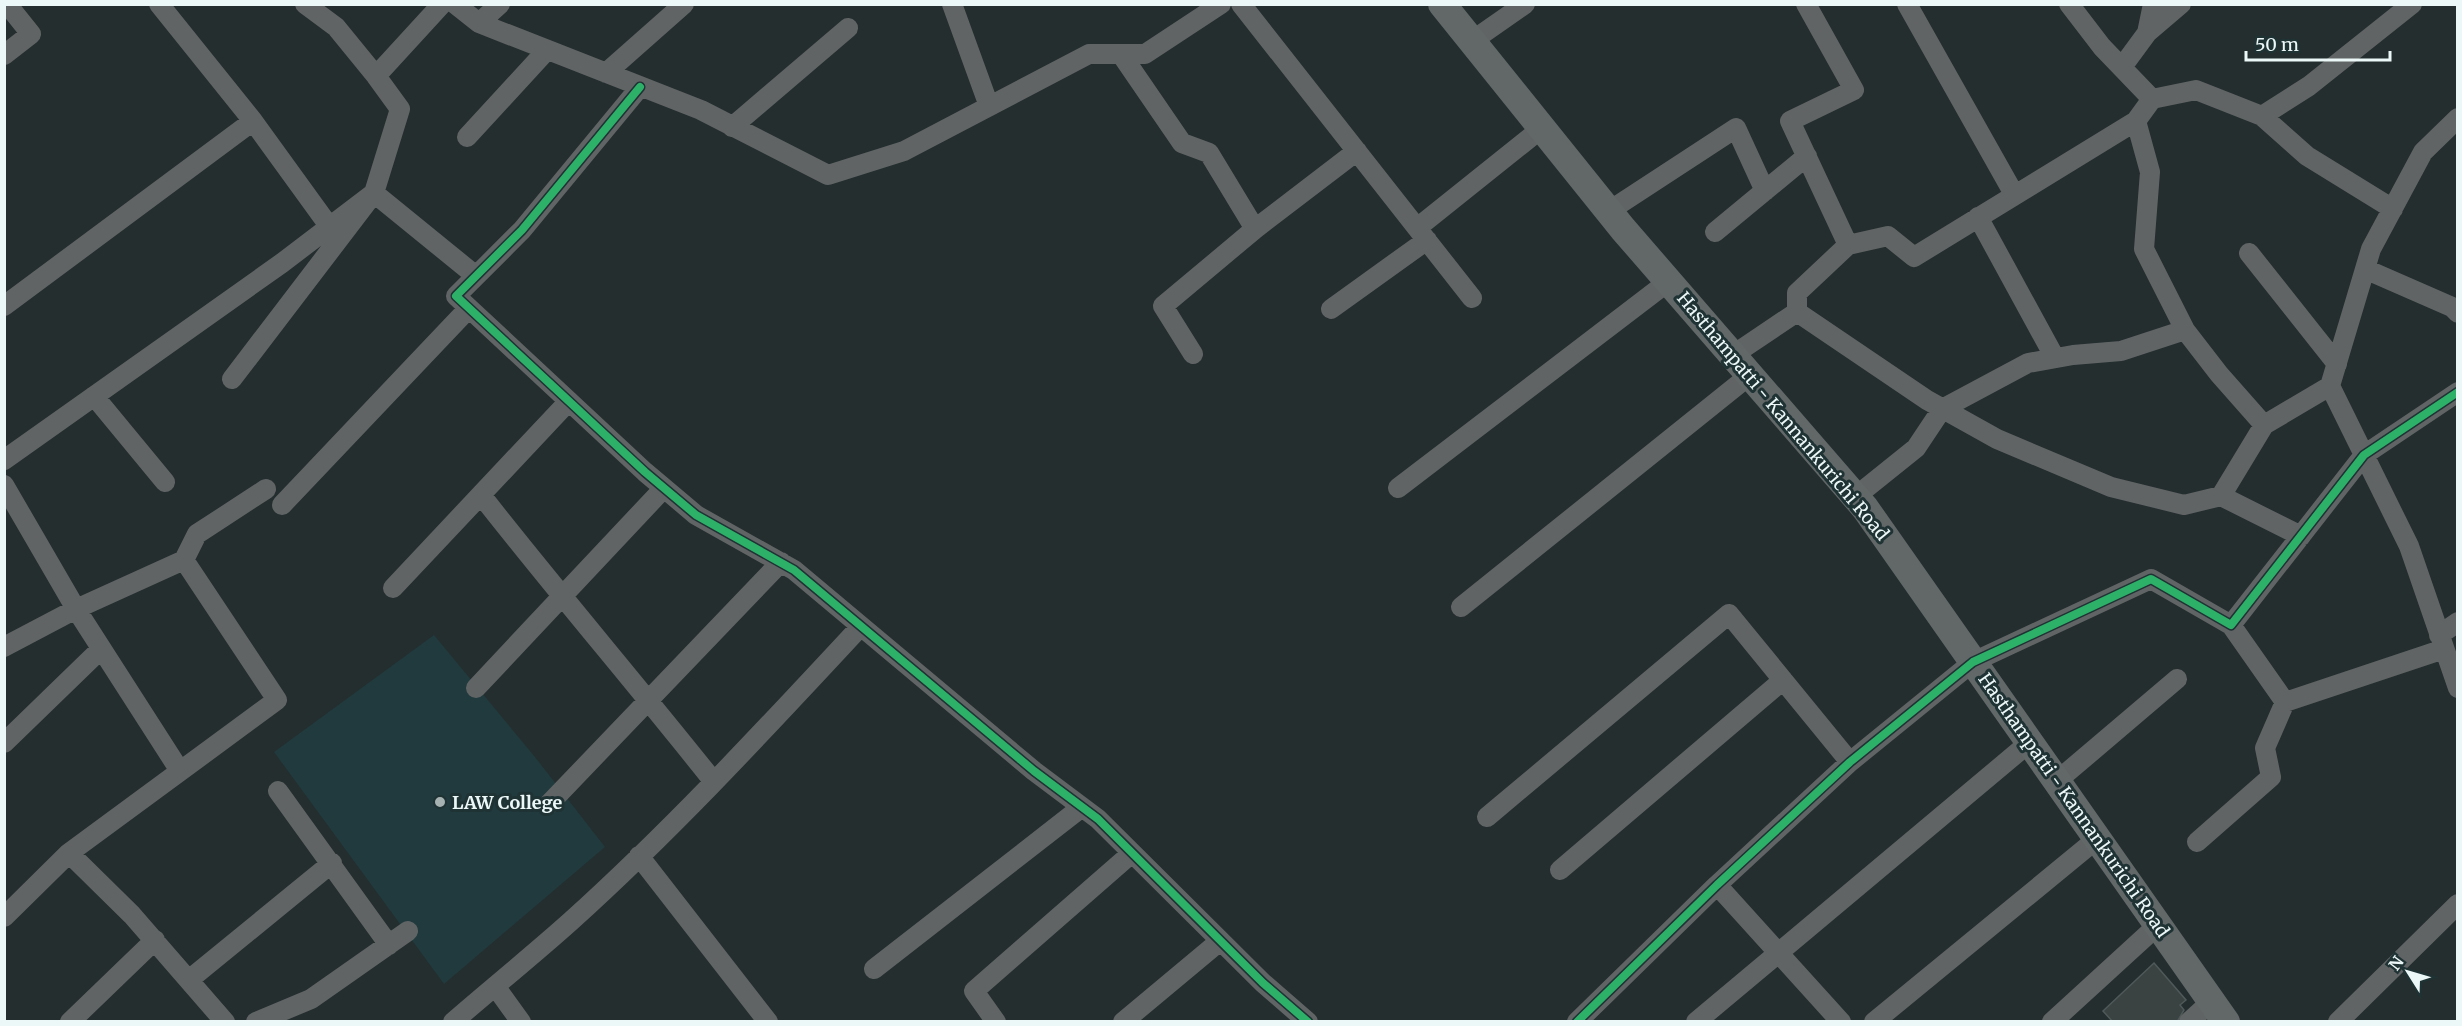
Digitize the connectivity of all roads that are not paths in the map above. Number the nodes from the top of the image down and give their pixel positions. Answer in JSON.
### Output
{"nodes":[{"id":1,"x":7,"y":4,"type":"edge"},
{"id":2,"x":159,"y":4,"type":"edge"},
{"id":3,"x":304,"y":4,"type":"edge"},
{"id":4,"x":442,"y":4,"type":"edge"},
{"id":5,"x":455,"y":4,"type":"edge"},
{"id":6,"x":500,"y":4,"type":"edge"},
{"id":7,"x":684,"y":4,"type":"edge"},
{"id":8,"x":952,"y":4,"type":"edge"},
{"id":9,"x":1221,"y":4,"type":"edge"},
{"id":10,"x":1241,"y":4,"type":"edge"},
{"id":11,"x":1442,"y":4,"type":"edge"},
{"id":12,"x":1525,"y":4,"type":"edge"},
{"id":13,"x":1806,"y":4,"type":"edge"},
{"id":14,"x":1907,"y":4,"type":"edge"},
{"id":15,"x":2069,"y":4,"type":"edge"},
{"id":16,"x":2153,"y":4,"type":"edge"},
{"id":17,"x":2181,"y":4,"type":"edge"},
{"id":18,"x":2412,"y":4,"type":"edge"},
{"id":19,"x":479,"y":23,"type":"junction"},
{"id":20,"x":848,"y":28,"type":"dead end"},
{"id":21,"x":2147,"y":33,"type":"junction"},
{"id":22,"x":1472,"y":41,"type":"junction"},
{"id":23,"x":547,"y":50,"type":"junction"},
{"id":24,"x":1121,"y":54,"type":"junction"},
{"id":25,"x":4,"y":55,"type":"edge"},
{"id":26,"x":2122,"y":67,"type":"junction"},
{"id":27,"x":606,"y":73,"type":"junction"},
{"id":28,"x":376,"y":76,"type":"junction"},
{"id":29,"x":640,"y":87,"type":"junction"},
{"id":30,"x":2152,"y":99,"type":"junction"},
{"id":31,"x":989,"y":106,"type":"junction"},
{"id":32,"x":2262,"y":116,"type":"junction"},
{"id":33,"x":2457,"y":117,"type":"edge"},
{"id":34,"x":253,"y":121,"type":"junction"},
{"id":35,"x":2136,"y":121,"type":"junction"},
{"id":36,"x":732,"y":127,"type":"junction"},
{"id":37,"x":1542,"y":128,"type":"junction"},
{"id":38,"x":467,"y":137,"type":"dead end"},
{"id":39,"x":1357,"y":151,"type":"junction"},
{"id":40,"x":1807,"y":156,"type":"junction"},
{"id":41,"x":1765,"y":191,"type":"junction"},
{"id":42,"x":374,"y":193,"type":"junction"},
{"id":43,"x":2014,"y":194,"type":"junction"},
{"id":44,"x":2393,"y":209,"type":"junction"},
{"id":45,"x":1609,"y":211,"type":"junction"},
{"id":46,"x":1978,"y":217,"type":"junction"},
{"id":47,"x":329,"y":226,"type":"junction"},
{"id":48,"x":1255,"y":229,"type":"junction"},
{"id":49,"x":1715,"y":232,"type":"dead end"},
{"id":50,"x":1422,"y":234,"type":"junction"},
{"id":51,"x":1848,"y":245,"type":"junction"},
{"id":52,"x":2249,"y":253,"type":"dead end"},
{"id":53,"x":2365,"y":269,"type":"junction"},
{"id":54,"x":476,"y":276,"type":"junction"},
{"id":55,"x":1669,"y":281,"type":"junction"},
{"id":56,"x":1472,"y":298,"type":"dead end"},
{"id":57,"x":4,"y":306,"type":"edge"},
{"id":58,"x":469,"y":308,"type":"junction"},
{"id":59,"x":1331,"y":309,"type":"dead end"},
{"id":60,"x":1797,"y":312,"type":"junction"},
{"id":61,"x":2457,"y":313,"type":"edge"},
{"id":62,"x":2185,"y":330,"type":"junction"},
{"id":63,"x":1193,"y":354,"type":"dead end"},
{"id":64,"x":2055,"y":358,"type":"junction"},
{"id":65,"x":2337,"y":363,"type":"junction"},
{"id":66,"x":1741,"y":365,"type":"junction"},
{"id":67,"x":232,"y":379,"type":"dead end"},
{"id":68,"x":2331,"y":386,"type":"junction"},
{"id":69,"x":2457,"y":392,"type":"edge"},
{"id":70,"x":94,"y":396,"type":"junction"},
{"id":71,"x":569,"y":400,"type":"junction"},
{"id":72,"x":1942,"y":409,"type":"junction"},
{"id":73,"x":2264,"y":425,"type":"junction"},
{"id":74,"x":2364,"y":455,"type":"junction"},
{"id":75,"x":4,"y":460,"type":"edge"},
{"id":76,"x":165,"y":482,"type":"dead end"},
{"id":77,"x":664,"y":488,"type":"junction"},
{"id":78,"x":1398,"y":488,"type":"dead end"},
{"id":79,"x":266,"y":489,"type":"dead end"},
{"id":80,"x":7,"y":495,"type":"edge"},
{"id":81,"x":481,"y":495,"type":"junction"},
{"id":82,"x":2221,"y":496,"type":"junction"},
{"id":83,"x":1855,"y":497,"type":"junction"},
{"id":84,"x":282,"y":505,"type":"dead end"},
{"id":85,"x":2301,"y":536,"type":"junction"},
{"id":86,"x":184,"y":560,"type":"junction"},
{"id":87,"x":781,"y":562,"type":"junction"},
{"id":88,"x":393,"y":588,"type":"dead end"},
{"id":89,"x":562,"y":598,"type":"junction"},
{"id":90,"x":1461,"y":607,"type":"dead end"},
{"id":91,"x":76,"y":609,"type":"junction"},
{"id":92,"x":2457,"y":622,"type":"edge"},
{"id":93,"x":2231,"y":625,"type":"junction"},
{"id":94,"x":861,"y":626,"type":"junction"},
{"id":95,"x":2442,"y":642,"type":"junction"},
{"id":96,"x":4,"y":647,"type":"edge"},
{"id":97,"x":101,"y":649,"type":"junction"},
{"id":98,"x":1973,"y":662,"type":"junction"},
{"id":99,"x":2177,"y":679,"type":"dead end"},
{"id":100,"x":1783,"y":680,"type":"junction"},
{"id":101,"x":476,"y":688,"type":"dead end"},
{"id":102,"x":2457,"y":688,"type":"edge"},
{"id":103,"x":648,"y":699,"type":"junction"},
{"id":104,"x":2286,"y":702,"type":"junction"},
{"id":105,"x":2030,"y":742,"type":"junction"},
{"id":106,"x":4,"y":743,"type":"edge"},
{"id":107,"x":1850,"y":762,"type":"junction"},
{"id":108,"x":180,"y":771,"type":"junction"},
{"id":109,"x":2058,"y":781,"type":"junction"},
{"id":110,"x":714,"y":782,"type":"junction"},
{"id":111,"x":278,"y":791,"type":"dead end"},
{"id":112,"x":549,"y":804,"type":"dead end"},
{"id":113,"x":1082,"y":807,"type":"junction"},
{"id":114,"x":1487,"y":817,"type":"dead end"},
{"id":115,"x":2098,"y":838,"type":"junction"},
{"id":116,"x":2197,"y":842,"type":"dead end"},
{"id":117,"x":69,"y":853,"type":"junction"},
{"id":118,"x":1132,"y":853,"type":"junction"},
{"id":119,"x":639,"y":856,"type":"junction"},
{"id":120,"x":332,"y":863,"type":"junction"},
{"id":121,"x":1560,"y":870,"type":"dead end"},
{"id":122,"x":1717,"y":885,"type":"junction"},
{"id":123,"x":2457,"y":904,"type":"edge"},
{"id":124,"x":4,"y":917,"type":"edge"},
{"id":125,"x":2158,"y":925,"type":"junction"},
{"id":126,"x":408,"y":931,"type":"dead end"},
{"id":127,"x":155,"y":940,"type":"junction"},
{"id":128,"x":1220,"y":941,"type":"junction"},
{"id":129,"x":389,"y":945,"type":"junction"},
{"id":130,"x":1779,"y":952,"type":"junction"},
{"id":131,"x":874,"y":969,"type":"dead end"},
{"id":132,"x":190,"y":979,"type":"junction"},
{"id":133,"x":495,"y":986,"type":"junction"},
{"id":134,"x":2219,"y":1011,"type":"edge"},
{"id":135,"x":1301,"y":1020,"type":"edge"},
{"id":136,"x":70,"y":1022,"type":"edge"},
{"id":137,"x":225,"y":1022,"type":"edge"},
{"id":138,"x":256,"y":1022,"type":"edge"},
{"id":139,"x":453,"y":1022,"type":"edge"},
{"id":140,"x":521,"y":1022,"type":"edge"},
{"id":141,"x":768,"y":1022,"type":"edge"},
{"id":142,"x":996,"y":1022,"type":"edge"},
{"id":143,"x":1123,"y":1022,"type":"edge"},
{"id":144,"x":1577,"y":1022,"type":"edge"},
{"id":145,"x":1696,"y":1022,"type":"edge"},
{"id":146,"x":1841,"y":1022,"type":"edge"},
{"id":147,"x":1874,"y":1022,"type":"edge"},
{"id":148,"x":2052,"y":1022,"type":"edge"},
{"id":149,"x":2189,"y":1022,"type":"edge"},
{"id":150,"x":2338,"y":1022,"type":"edge"}],
"edges":[{"from":1,"to":25,"type":"street"},
{"from":2,"to":34,"type":"street"},
{"from":3,"to":28,"type":"street"},
{"from":4,"to":28,"type":"street"},
{"from":5,"to":19,"type":"street"},
{"from":6,"to":19,"type":"street"},
{"from":7,"to":27,"type":"street"},
{"from":8,"to":31,"type":"street"},
{"from":9,"to":24,"type":"street"},
{"from":10,"to":39,"type":"street"},
{"from":11,"to":22,"type":"main road","name":"Hasthampatti - Kannankurichi Road"},
{"from":12,"to":22,"type":"street"},
{"from":13,"to":40,"type":"street"},
{"from":14,"to":43,"type":"street"},
{"from":15,"to":26,"type":"street"},
{"from":16,"to":21,"type":"street"},
{"from":17,"to":21,"type":"street"},
{"from":18,"to":32,"type":"street"},
{"from":19,"to":23,"type":"street"},
{"from":20,"to":36,"type":"street"},
{"from":21,"to":26,"type":"street"},
{"from":22,"to":37,"type":"main road","name":"Hasthampatti - Kannankurichi Road"},
{"from":23,"to":27,"type":"street"},
{"from":23,"to":38,"type":"street"},
{"from":24,"to":31,"type":"street"},
{"from":24,"to":48,"type":"street"},
{"from":26,"to":30,"type":"street"},
{"from":27,"to":29,"type":"street"},
{"from":28,"to":42,"type":"street"},
{"from":29,"to":36,"type":"street"},
{"from":29,"to":54,"type":"street"},
{"from":30,"to":32,"type":"street"},
{"from":30,"to":35,"type":"street"},
{"from":31,"to":36,"type":"street"},
{"from":32,"to":44,"type":"street"},
{"from":33,"to":44,"type":"street"},
{"from":34,"to":47,"type":"street"},
{"from":34,"to":57,"type":"street"},
{"from":35,"to":43,"type":"street"},
{"from":35,"to":62,"type":"street"},
{"from":37,"to":45,"type":"main road","name":"Hasthampatti - Kannankurichi Road"},
{"from":37,"to":50,"type":"street"},
{"from":39,"to":48,"type":"street"},
{"from":39,"to":50,"type":"street"},
{"from":40,"to":41,"type":"street"},
{"from":40,"to":51,"type":"street"},
{"from":41,"to":45,"type":"street"},
{"from":41,"to":49,"type":"street"},
{"from":42,"to":47,"type":"street"},
{"from":42,"to":54,"type":"street"},
{"from":42,"to":67,"type":"street"},
{"from":43,"to":46,"type":"street"},
{"from":44,"to":53,"type":"street"},
{"from":45,"to":55,"type":"main road","name":"Hasthampatti - Kannankurichi Road"},
{"from":46,"to":51,"type":"street"},
{"from":46,"to":64,"type":"street"},
{"from":47,"to":70,"type":"street"},
{"from":48,"to":63,"type":"street"},
{"from":50,"to":56,"type":"street"},
{"from":50,"to":59,"type":"street"},
{"from":51,"to":60,"type":"street"},
{"from":52,"to":65,"type":"street"},
{"from":53,"to":61,"type":"street"},
{"from":53,"to":65,"type":"street"},
{"from":54,"to":58,"type":"street"},
{"from":55,"to":66,"type":"main road","name":"Hasthampatti - Kannankurichi Road"},
{"from":55,"to":78,"type":"street"},
{"from":58,"to":71,"type":"street"},
{"from":58,"to":84,"type":"street"},
{"from":60,"to":66,"type":"street"},
{"from":60,"to":72,"type":"street"},
{"from":62,"to":64,"type":"street"},
{"from":62,"to":73,"type":"street"},
{"from":64,"to":72,"type":"street"},
{"from":65,"to":68,"type":"street"},
{"from":66,"to":83,"type":"main road","name":"Hasthampatti - Kannankurichi Road"},
{"from":66,"to":90,"type":"street"},
{"from":68,"to":73,"type":"street"},
{"from":68,"to":74,"type":"street"},
{"from":69,"to":74,"type":"street"},
{"from":70,"to":75,"type":"street"},
{"from":70,"to":76,"type":"street"},
{"from":71,"to":77,"type":"street"},
{"from":71,"to":81,"type":"street"},
{"from":72,"to":82,"type":"street"},
{"from":72,"to":83,"type":"street"},
{"from":73,"to":82,"type":"street"},
{"from":74,"to":85,"type":"street"},
{"from":74,"to":95,"type":"street"},
{"from":77,"to":87,"type":"street"},
{"from":77,"to":89,"type":"street"},
{"from":79,"to":86,"type":"street"},
{"from":80,"to":91,"type":"street"},
{"from":81,"to":88,"type":"street"},
{"from":81,"to":89,"type":"street"},
{"from":82,"to":85,"type":"street"},
{"from":83,"to":98,"type":"main road","name":"Hasthampatti - Kannankurichi Road"},
{"from":85,"to":93,"type":"street"},
{"from":86,"to":91,"type":"street"},
{"from":86,"to":108,"type":"street"},
{"from":87,"to":94,"type":"street"},
{"from":87,"to":103,"type":"street"},
{"from":89,"to":101,"type":"street"},
{"from":89,"to":103,"type":"street"},
{"from":91,"to":96,"type":"street"},
{"from":91,"to":97,"type":"street"},
{"from":92,"to":95,"type":"street"},
{"from":93,"to":98,"type":"street"},
{"from":93,"to":104,"type":"street"},
{"from":94,"to":110,"type":"street"},
{"from":94,"to":113,"type":"street"},
{"from":95,"to":102,"type":"street"},
{"from":95,"to":104,"type":"street"},
{"from":97,"to":106,"type":"street"},
{"from":97,"to":108,"type":"street"},
{"from":98,"to":105,"type":"main road","name":"Hasthampatti - Kannankurichi Road"},
{"from":98,"to":107,"type":"street"},
{"from":99,"to":109,"type":"street"},
{"from":100,"to":107,"type":"street"},
{"from":100,"to":114,"type":"street"},
{"from":100,"to":121,"type":"street"},
{"from":103,"to":110,"type":"street"},
{"from":103,"to":112,"type":"street"},
{"from":104,"to":116,"type":"street"},
{"from":105,"to":109,"type":"main road","name":"Hasthampatti - Kannankurichi Road"},
{"from":105,"to":130,"type":"street"},
{"from":107,"to":122,"type":"street"},
{"from":108,"to":117,"type":"street"},
{"from":109,"to":115,"type":"main road","name":"Hasthampatti - Kannankurichi Road"},
{"from":110,"to":119,"type":"street"},
{"from":111,"to":120,"type":"street"},
{"from":113,"to":118,"type":"street"},
{"from":113,"to":131,"type":"street"},
{"from":115,"to":125,"type":"main road","name":"Hasthampatti - Kannankurichi Road"},
{"from":115,"to":147,"type":"street"},
{"from":117,"to":124,"type":"street"},
{"from":117,"to":127,"type":"street"},
{"from":118,"to":128,"type":"street"},
{"from":118,"to":142,"type":"street"},
{"from":119,"to":133,"type":"street"},
{"from":119,"to":141,"type":"street"},
{"from":120,"to":129,"type":"street"},
{"from":120,"to":132,"type":"street"},
{"from":122,"to":130,"type":"street"},
{"from":122,"to":144,"type":"street"},
{"from":123,"to":150,"type":"street"},
{"from":125,"to":134,"type":"main road","name":"Hasthampatti - Kannankurichi Road"},
{"from":125,"to":148,"type":"street"},
{"from":126,"to":129,"type":"street"},
{"from":127,"to":132,"type":"street"},
{"from":127,"to":136,"type":"street"},
{"from":128,"to":135,"type":"street"},
{"from":128,"to":143,"type":"street"},
{"from":129,"to":138,"type":"street"},
{"from":130,"to":145,"type":"street"},
{"from":130,"to":146,"type":"street"},
{"from":132,"to":137,"type":"street"},
{"from":133,"to":139,"type":"street"},
{"from":133,"to":140,"type":"street"},
{"from":134,"to":149,"type":"street"}]}
